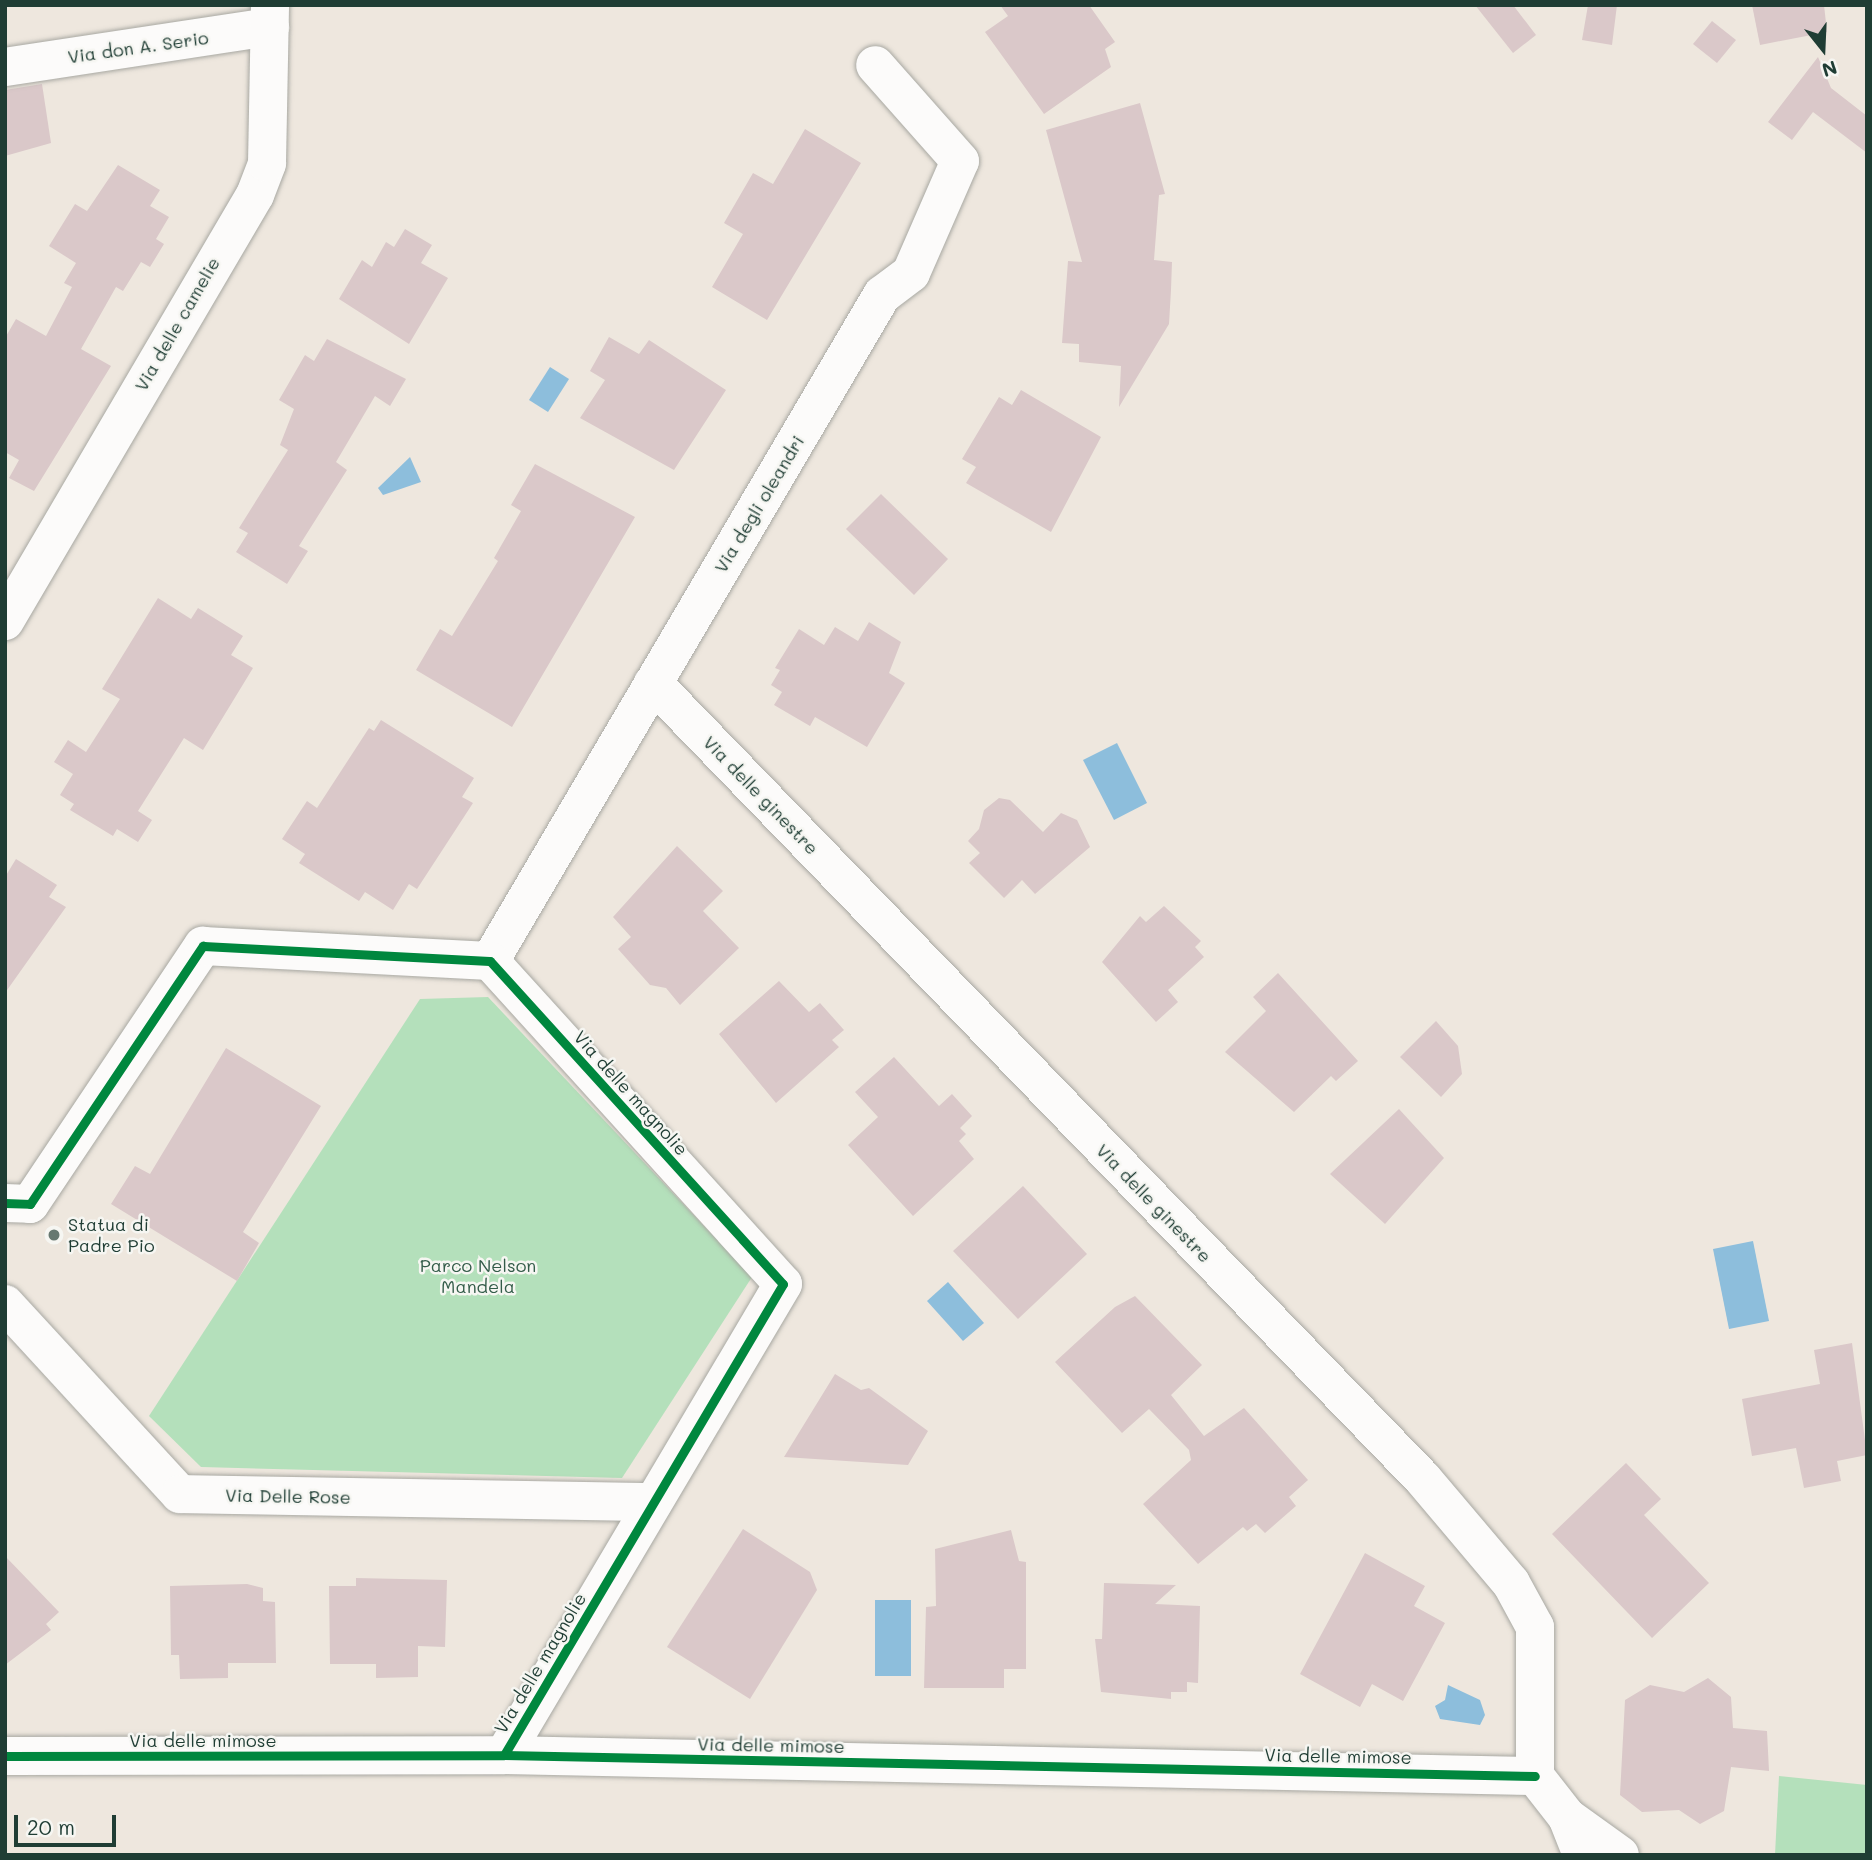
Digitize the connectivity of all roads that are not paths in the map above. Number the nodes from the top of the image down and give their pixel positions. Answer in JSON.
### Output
{"nodes":[{"id":1,"x":270,"y":16,"type":"edge"},
{"id":2,"x":875,"y":65,"type":"dead end"},
{"id":3,"x":5,"y":67,"type":"edge"},
{"id":4,"x":5,"y":621,"type":"edge"},
{"id":5,"x":653,"y":683,"type":"junction"},
{"id":6,"x":489,"y":961,"type":"junction"},
{"id":7,"x":18,"y":1203,"type":"edge"},
{"id":8,"x":5,"y":1304,"type":"edge"},
{"id":9,"x":653,"y":1502,"type":"junction"},
{"id":10,"x":504,"y":1755,"type":"junction"},
{"id":11,"x":5,"y":1756,"type":"edge"},
{"id":12,"x":1535,"y":1776,"type":"junction"},
{"id":13,"x":1567,"y":1817,"type":"junction"},
{"id":14,"x":1582,"y":1855,"type":"edge"},
{"id":15,"x":1620,"y":1855,"type":"edge"}],
"edges":[{"from":1,"to":3,"type":"street","name":"Via don A. Serio"},
{"from":1,"to":4,"type":"street","name":"Via delle camelie"},
{"from":2,"to":5,"type":"street","name":"Via degli oleandri"},
{"from":5,"to":6,"type":"street","name":"Via degli oleandri"},
{"from":5,"to":12,"type":"street","name":"Via delle ginestre"},
{"from":6,"to":7,"type":"street"},
{"from":6,"to":9,"type":"street","name":"Via delle magnolie"},
{"from":8,"to":9,"type":"street","name":"Via Delle Rose"},
{"from":9,"to":10,"type":"street","name":"Via delle magnolie"},
{"from":10,"to":11,"type":"street","name":"Via delle mimose"},
{"from":10,"to":12,"type":"street","name":"Via delle mimose"},
{"from":12,"to":13,"type":"street"},
{"from":13,"to":14,"type":"street"},
{"from":13,"to":15,"type":"street"}]}
